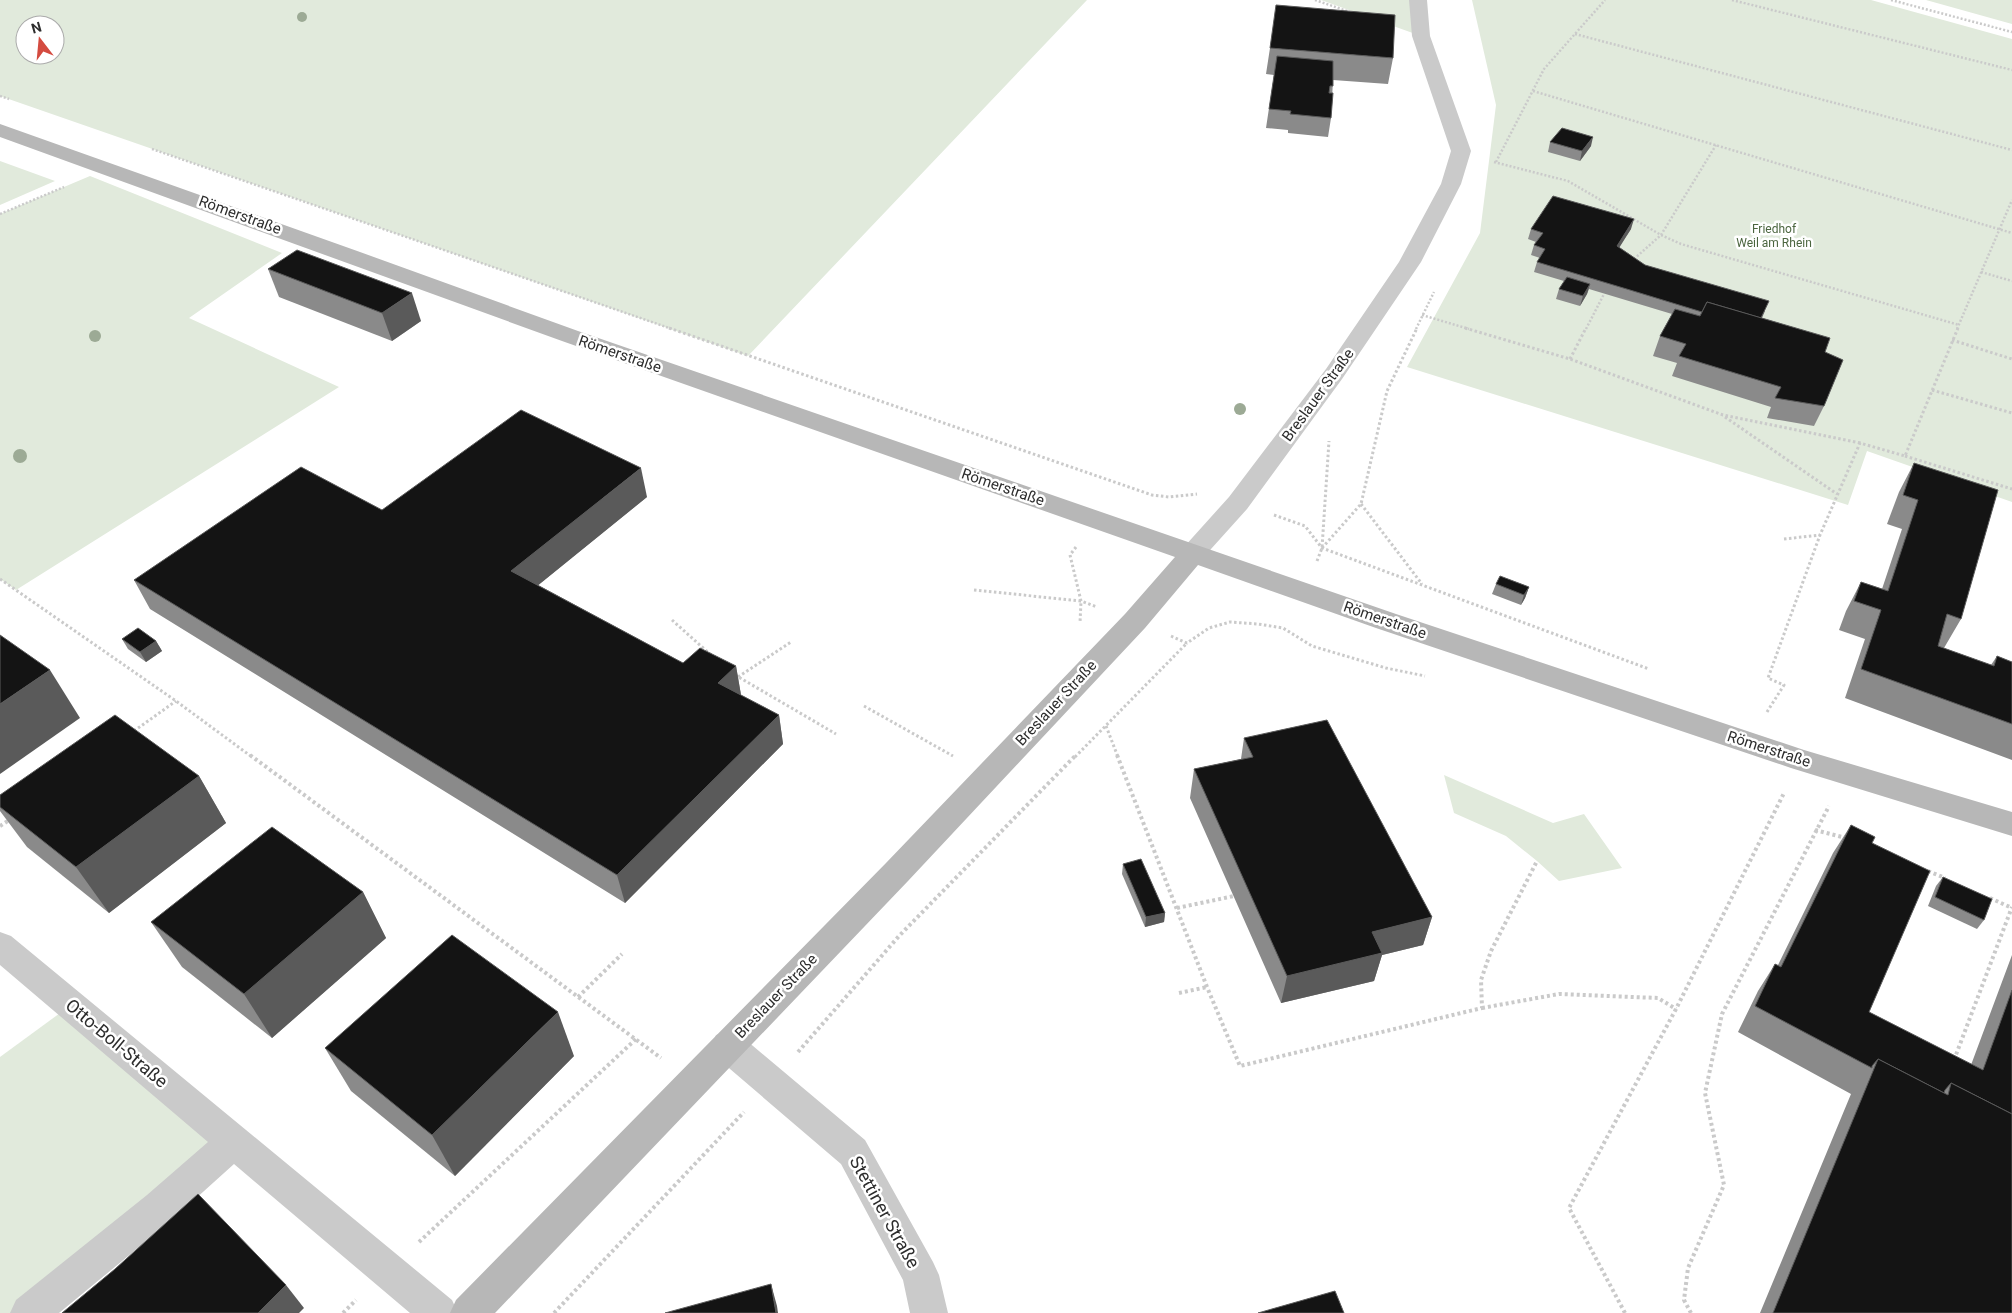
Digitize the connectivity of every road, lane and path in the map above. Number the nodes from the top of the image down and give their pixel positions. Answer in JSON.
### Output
{"nodes":[{"id":1,"x":1315,"y":0,"type":"edge"},
{"id":2,"x":1418,"y":0,"type":"edge"},
{"id":3,"x":1605,"y":0,"type":"edge"},
{"id":4,"x":1732,"y":0,"type":"edge"},
{"id":5,"x":1892,"y":0,"type":"edge"},
{"id":6,"x":1350,"y":12,"type":"edge"},
{"id":7,"x":2012,"y":32,"type":"edge"},
{"id":8,"x":1575,"y":34,"type":"junction"},
{"id":9,"x":2012,"y":70,"type":"edge"},
{"id":10,"x":1533,"y":91,"type":"junction"},
{"id":11,"x":0,"y":96,"type":"edge"},
{"id":12,"x":9,"y":99,"type":"dead end"},
{"id":13,"x":0,"y":130,"type":"edge"},
{"id":14,"x":1716,"y":145,"type":"junction"},
{"id":15,"x":145,"y":146,"type":"dead end"},
{"id":16,"x":2012,"y":150,"type":"edge"},
{"id":17,"x":1460,"y":151,"type":"junction"},
{"id":18,"x":1496,"y":162,"type":"junction"},
{"id":19,"x":1492,"y":171,"type":"dead end"},
{"id":20,"x":2012,"y":200,"type":"edge"},
{"id":21,"x":2000,"y":229,"type":"junction"},
{"id":22,"x":2012,"y":233,"type":"edge"},
{"id":23,"x":1661,"y":235,"type":"junction"},
{"id":24,"x":1627,"y":265,"type":"edge"},
{"id":25,"x":1981,"y":272,"type":"junction"},
{"id":26,"x":2012,"y":281,"type":"edge"},
{"id":27,"x":1435,"y":290,"type":"dead end"},
{"id":28,"x":1604,"y":294,"type":"edge"},
{"id":29,"x":1422,"y":315,"type":"junction"},
{"id":30,"x":1958,"y":325,"type":"junction"},
{"id":31,"x":1952,"y":340,"type":"junction"},
{"id":32,"x":1570,"y":359,"type":"junction"},
{"id":33,"x":2012,"y":359,"type":"edge"},
{"id":34,"x":1334,"y":374,"type":"junction"},
{"id":35,"x":1932,"y":390,"type":"junction"},
{"id":36,"x":2012,"y":413,"type":"edge"},
{"id":37,"x":1723,"y":415,"type":"junction"},
{"id":38,"x":1860,"y":443,"type":"junction"},
{"id":39,"x":1905,"y":456,"type":"junction"},
{"id":40,"x":1124,"y":486,"type":"dead end"},
{"id":41,"x":2012,"y":489,"type":"edge"},
{"id":42,"x":1837,"y":494,"type":"junction"},
{"id":43,"x":1361,"y":504,"type":"junction"},
{"id":44,"x":1820,"y":535,"type":"junction"},
{"id":45,"x":1784,"y":539,"type":"dead end"},
{"id":46,"x":1322,"y":548,"type":"junction"},
{"id":47,"x":1193,"y":553,"type":"junction"},
{"id":48,"x":0,"y":579,"type":"edge"},
{"id":49,"x":974,"y":590,"type":"dead end"},
{"id":50,"x":1081,"y":601,"type":"dead end"},
{"id":51,"x":672,"y":620,"type":"dead end"},
{"id":52,"x":1283,"y":628,"type":"dead end"},
{"id":53,"x":791,"y":642,"type":"dead end"},
{"id":54,"x":1187,"y":643,"type":"dead end"},
{"id":55,"x":716,"y":658,"type":"edge"},
{"id":56,"x":730,"y":671,"type":"edge"},
{"id":57,"x":1425,"y":676,"type":"dead end"},
{"id":58,"x":737,"y":678,"type":"junction"},
{"id":59,"x":730,"y":682,"type":"edge"},
{"id":60,"x":176,"y":701,"type":"junction"},
{"id":61,"x":864,"y":706,"type":"dead end"},
{"id":62,"x":1763,"y":719,"type":"dead end"},
{"id":63,"x":1106,"y":726,"type":"junction"},
{"id":64,"x":836,"y":734,"type":"dead end"},
{"id":65,"x":128,"y":735,"type":"edge"},
{"id":66,"x":954,"y":757,"type":"dead end"},
{"id":67,"x":1801,"y":760,"type":"junction"},
{"id":68,"x":1830,"y":804,"type":"dead end"},
{"id":69,"x":16,"y":815,"type":"edge"},
{"id":70,"x":2012,"y":824,"type":"edge"},
{"id":71,"x":0,"y":826,"type":"edge"},
{"id":72,"x":1815,"y":830,"type":"junction"},
{"id":73,"x":1848,"y":838,"type":"edge"},
{"id":74,"x":1537,"y":860,"type":"dead end"},
{"id":75,"x":1925,"y":870,"type":"edge"},
{"id":76,"x":1951,"y":881,"type":"edge"},
{"id":77,"x":1234,"y":896,"type":"dead end"},
{"id":78,"x":1986,"y":897,"type":"edge"},
{"id":79,"x":1177,"y":908,"type":"junction"},
{"id":80,"x":2012,"y":908,"type":"edge"},
{"id":81,"x":0,"y":946,"type":"edge"},
{"id":82,"x":622,"y":954,"type":"dead end"},
{"id":83,"x":1207,"y":987,"type":"junction"},
{"id":84,"x":1179,"y":993,"type":"dead end"},
{"id":85,"x":578,"y":996,"type":"junction"},
{"id":86,"x":1482,"y":1008,"type":"junction"},
{"id":87,"x":1676,"y":1009,"type":"junction"},
{"id":88,"x":636,"y":1039,"type":"junction"},
{"id":89,"x":728,"y":1046,"type":"junction"},
{"id":90,"x":1951,"y":1068,"type":"edge"},
{"id":91,"x":693,"y":1081,"type":"junction"},
{"id":92,"x":771,"y":1083,"type":"junction"},
{"id":93,"x":234,"y":1141,"type":"junction"},
{"id":94,"x":388,"y":1271,"type":"junction"},
{"id":95,"x":29,"y":1313,"type":"edge"},
{"id":96,"x":343,"y":1313,"type":"edge"},
{"id":97,"x":439,"y":1313,"type":"edge"},
{"id":98,"x":469,"y":1313,"type":"edge"},
{"id":99,"x":554,"y":1313,"type":"edge"},
{"id":100,"x":929,"y":1313,"type":"edge"},
{"id":101,"x":1625,"y":1313,"type":"edge"},
{"id":102,"x":1690,"y":1313,"type":"edge"}],
"edges":[{"from":1,"to":6,"type":"path"},
{"from":2,"to":17,"type":"street"},
{"from":3,"to":8,"type":"path"},
{"from":4,"to":9,"type":"path"},
{"from":5,"to":7,"type":"path"},
{"from":8,"to":10,"type":"path"},
{"from":8,"to":16,"type":"path"},
{"from":10,"to":14,"type":"path"},
{"from":10,"to":18,"type":"path"},
{"from":11,"to":12,"type":"path"},
{"from":13,"to":47,"type":"street","name":"Römerstraße"},
{"from":14,"to":21,"type":"path"},
{"from":14,"to":23,"type":"path"},
{"from":15,"to":40,"type":"path"},
{"from":17,"to":18,"type":"path"},
{"from":17,"to":34,"type":"street","name":"Breslauer Straße"},
{"from":18,"to":19,"type":"path"},
{"from":18,"to":23,"type":"path"},
{"from":20,"to":21,"type":"path"},
{"from":21,"to":22,"type":"path"},
{"from":21,"to":25,"type":"path"},
{"from":23,"to":24,"type":"path"},
{"from":23,"to":30,"type":"path"},
{"from":25,"to":26,"type":"path"},
{"from":25,"to":30,"type":"path"},
{"from":27,"to":29,"type":"path"},
{"from":28,"to":32,"type":"path"},
{"from":29,"to":32,"type":"path"},
{"from":29,"to":43,"type":"path"},
{"from":30,"to":31,"type":"path"},
{"from":31,"to":33,"type":"path"},
{"from":31,"to":35,"type":"path"},
{"from":32,"to":37,"type":"path"},
{"from":34,"to":46,"type":"path"},
{"from":34,"to":47,"type":"street","name":"Breslauer Straße"},
{"from":35,"to":36,"type":"path"},
{"from":35,"to":39,"type":"path"},
{"from":37,"to":38,"type":"path"},
{"from":37,"to":42,"type":"path"},
{"from":38,"to":39,"type":"path"},
{"from":38,"to":42,"type":"path"},
{"from":39,"to":41,"type":"path"},
{"from":42,"to":44,"type":"path"},
{"from":43,"to":46,"type":"path"},
{"from":43,"to":46,"type":"path"},
{"from":44,"to":45,"type":"path"},
{"from":44,"to":62,"type":"path"},
{"from":47,"to":67,"type":"street","name":"Römerstraße"},
{"from":47,"to":89,"type":"street","name":"Breslauer Straße"},
{"from":48,"to":60,"type":"path"},
{"from":49,"to":50,"type":"path"},
{"from":51,"to":55,"type":"path"},
{"from":52,"to":57,"type":"path"},
{"from":53,"to":58,"type":"path"},
{"from":54,"to":63,"type":"path"},
{"from":56,"to":58,"type":"path"},
{"from":58,"to":59,"type":"path"},
{"from":58,"to":64,"type":"path"},
{"from":60,"to":65,"type":"path"},
{"from":60,"to":85,"type":"path"},
{"from":61,"to":66,"type":"path"},
{"from":63,"to":79,"type":"path"},
{"from":63,"to":92,"type":"path"},
{"from":67,"to":70,"type":"street","name":"Römerstraße"},
{"from":67,"to":87,"type":"path"},
{"from":68,"to":72,"type":"path"},
{"from":69,"to":71,"type":"path"},
{"from":72,"to":73,"type":"path"},
{"from":72,"to":102,"type":"path"},
{"from":74,"to":86,"type":"path"},
{"from":75,"to":76,"type":"path"},
{"from":77,"to":79,"type":"path"},
{"from":78,"to":80,"type":"path"},
{"from":79,"to":83,"type":"path"},
{"from":80,"to":90,"type":"path"},
{"from":81,"to":93,"type":"street","name":"Otto-Boll-Straße"},
{"from":82,"to":85,"type":"path"},
{"from":83,"to":84,"type":"path"},
{"from":83,"to":86,"type":"path"},
{"from":85,"to":88,"type":"path"},
{"from":86,"to":87,"type":"path"},
{"from":87,"to":101,"type":"path"},
{"from":88,"to":91,"type":"path"},
{"from":88,"to":94,"type":"path"},
{"from":89,"to":91,"type":"street","name":"Breslauer Straße"},
{"from":89,"to":92,"type":"street","name":"Stettiner Straße"},
{"from":91,"to":98,"type":"street","name":"Breslauer Straße"},
{"from":92,"to":99,"type":"path"},
{"from":92,"to":100,"type":"street","name":"Stettiner Straße"},
{"from":93,"to":94,"type":"street","name":"Otto-Boll-Straße"},
{"from":93,"to":95,"type":"street"},
{"from":94,"to":96,"type":"path"},
{"from":94,"to":97,"type":"street","name":"Otto-Boll-Straße"}]}
